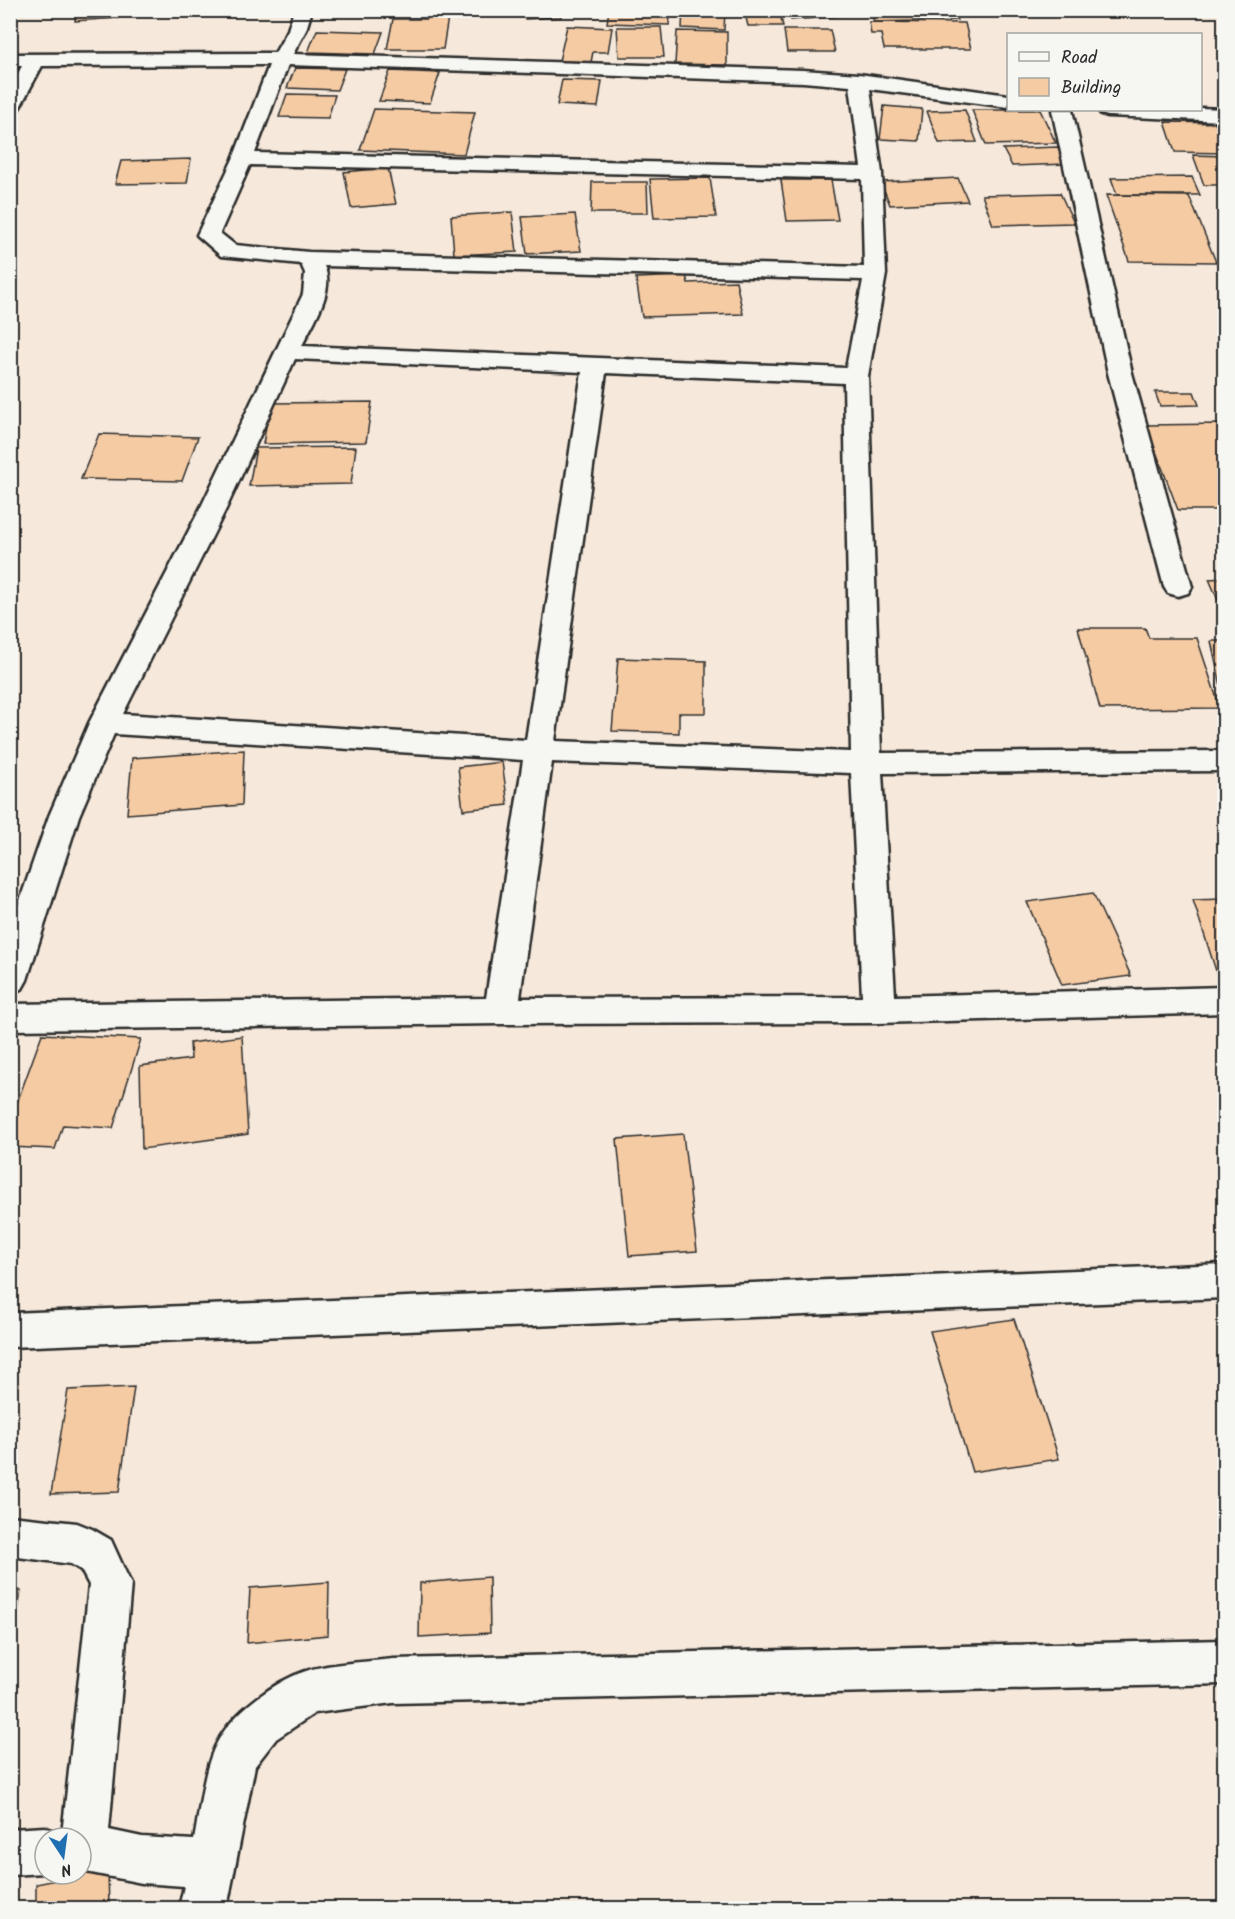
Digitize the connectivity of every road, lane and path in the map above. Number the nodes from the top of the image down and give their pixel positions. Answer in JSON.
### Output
{"nodes":[{"id":1,"x":303,"y":10,"type":"edge"},
{"id":2,"x":282,"y":59,"type":"junction"},
{"id":3,"x":10,"y":60,"type":"edge"},
{"id":4,"x":35,"y":60,"type":"junction"},
{"id":5,"x":859,"y":80,"type":"junction"},
{"id":6,"x":1007,"y":101,"type":"edge"},
{"id":7,"x":10,"y":107,"type":"edge"},
{"id":8,"x":1062,"y":111,"type":"edge"},
{"id":9,"x":1131,"y":111,"type":"edge"},
{"id":10,"x":1224,"y":115,"type":"edge"},
{"id":11,"x":243,"y":159,"type":"junction"},
{"id":12,"x":872,"y":173,"type":"junction"},
{"id":13,"x":309,"y":259,"type":"junction"},
{"id":14,"x":875,"y":274,"type":"junction"},
{"id":15,"x":287,"y":352,"type":"junction"},
{"id":16,"x":595,"y":365,"type":"junction"},
{"id":17,"x":856,"y":376,"type":"junction"},
{"id":18,"x":1178,"y":587,"type":"dead end"},
{"id":19,"x":104,"y":723,"type":"junction"},
{"id":20,"x":540,"y":751,"type":"junction"},
{"id":21,"x":1224,"y":761,"type":"edge"},
{"id":22,"x":866,"y":763,"type":"junction"},
{"id":23,"x":10,"y":981,"type":"edge"},
{"id":24,"x":1224,"y":1000,"type":"edge"},
{"id":25,"x":879,"y":1010,"type":"junction"},
{"id":26,"x":501,"y":1011,"type":"junction"},
{"id":27,"x":10,"y":1017,"type":"edge"},
{"id":28,"x":1224,"y":1281,"type":"edge"},
{"id":29,"x":10,"y":1330,"type":"edge"},
{"id":30,"x":10,"y":1536,"type":"edge"},
{"id":31,"x":1224,"y":1662,"type":"edge"},
{"id":32,"x":73,"y":1826,"type":"edge"},
{"id":33,"x":33,"y":1851,"type":"edge"},
{"id":34,"x":10,"y":1852,"type":"edge"},
{"id":35,"x":93,"y":1853,"type":"edge"},
{"id":36,"x":210,"y":1864,"type":"junction"},
{"id":37,"x":203,"y":1908,"type":"edge"}],
"edges":[{"from":1,"to":2,"type":"street"},
{"from":2,"to":4,"type":"street"},
{"from":2,"to":5,"type":"street"},
{"from":2,"to":11,"type":"street"},
{"from":3,"to":4,"type":"street"},
{"from":4,"to":7,"type":"street"},
{"from":5,"to":6,"type":"street"},
{"from":5,"to":12,"type":"street"},
{"from":8,"to":18,"type":"street"},
{"from":9,"to":10,"type":"street"},
{"from":11,"to":12,"type":"street"},
{"from":11,"to":13,"type":"street"},
{"from":12,"to":14,"type":"street"},
{"from":13,"to":14,"type":"street"},
{"from":13,"to":15,"type":"street"},
{"from":14,"to":17,"type":"street"},
{"from":15,"to":16,"type":"street"},
{"from":15,"to":19,"type":"street"},
{"from":16,"to":17,"type":"street"},
{"from":16,"to":20,"type":"street"},
{"from":17,"to":22,"type":"street"},
{"from":19,"to":20,"type":"street"},
{"from":19,"to":23,"type":"street"},
{"from":20,"to":22,"type":"street"},
{"from":20,"to":26,"type":"street"},
{"from":21,"to":22,"type":"street"},
{"from":22,"to":25,"type":"street"},
{"from":24,"to":25,"type":"street"},
{"from":25,"to":26,"type":"street"},
{"from":26,"to":27,"type":"street"},
{"from":28,"to":29,"type":"street"},
{"from":30,"to":32,"type":"street"},
{"from":31,"to":36,"type":"street"},
{"from":33,"to":34,"type":"street"},
{"from":35,"to":36,"type":"street"},
{"from":36,"to":37,"type":"street"}]}
